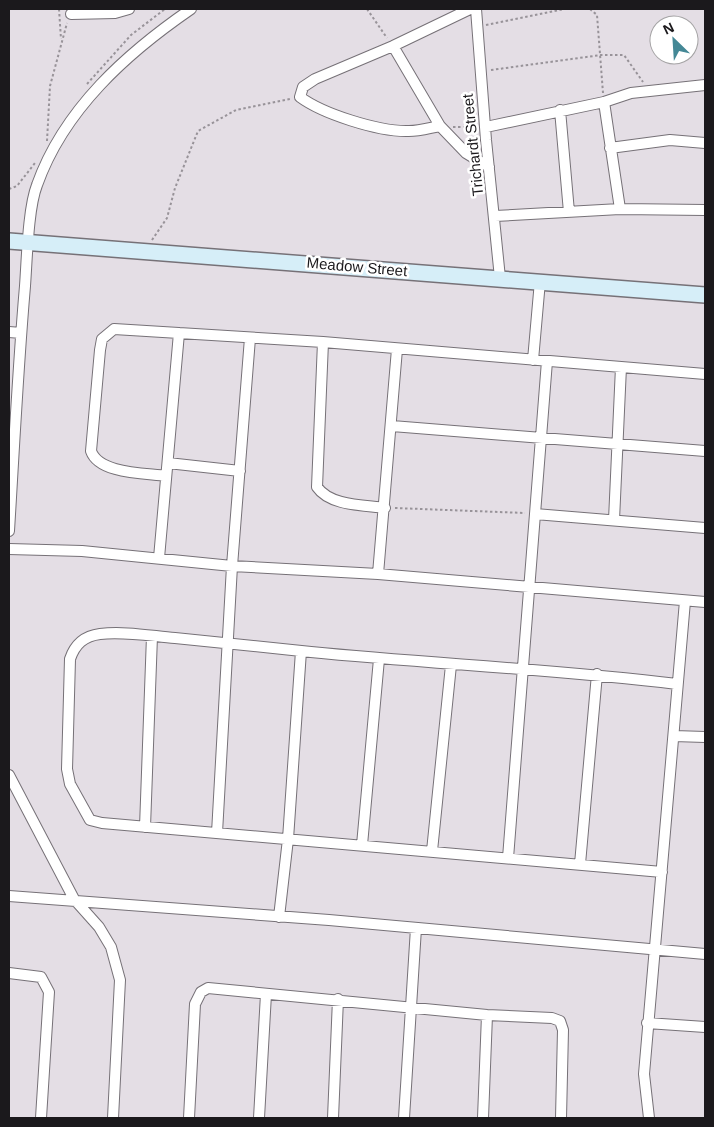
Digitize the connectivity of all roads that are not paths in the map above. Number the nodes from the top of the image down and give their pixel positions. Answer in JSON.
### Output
{"nodes":[{"id":1,"x":129,"y":9,"type":"edge"},
{"id":2,"x":191,"y":9,"type":"edge"},
{"id":3,"x":470,"y":9,"type":"edge"},
{"id":4,"x":476,"y":9,"type":"edge"},
{"id":5,"x":71,"y":14,"type":"road end"},
{"id":6,"x":393,"y":46,"type":"junction"},
{"id":7,"x":705,"y":85,"type":"edge"},
{"id":8,"x":604,"y":102,"type":"junction"},
{"id":9,"x":560,"y":110,"type":"junction"},
{"id":10,"x":440,"y":126,"type":"junction"},
{"id":11,"x":486,"y":127,"type":"junction"},
{"id":12,"x":705,"y":143,"type":"edge"},
{"id":13,"x":610,"y":148,"type":"junction"},
{"id":14,"x":489,"y":167,"type":"junction"},
{"id":15,"x":620,"y":209,"type":"junction"},
{"id":16,"x":705,"y":210,"type":"edge"},
{"id":17,"x":569,"y":212,"type":"junction"},
{"id":18,"x":495,"y":216,"type":"junction"},
{"id":19,"x":9,"y":241,"type":"edge"},
{"id":20,"x":29,"y":242,"type":"junction"},
{"id":21,"x":500,"y":278,"type":"junction"},
{"id":22,"x":540,"y":281,"type":"junction"},
{"id":23,"x":705,"y":295,"type":"edge"},
{"id":24,"x":9,"y":332,"type":"edge"},
{"id":25,"x":21,"y":333,"type":"junction"},
{"id":26,"x":179,"y":333,"type":"junction"},
{"id":27,"x":250,"y":338,"type":"junction"},
{"id":28,"x":324,"y":342,"type":"junction"},
{"id":29,"x":398,"y":348,"type":"junction"},
{"id":30,"x":533,"y":360,"type":"junction"},
{"id":31,"x":548,"y":361,"type":"junction"},
{"id":32,"x":620,"y":367,"type":"junction"},
{"id":33,"x":705,"y":374,"type":"edge"},
{"id":34,"x":392,"y":426,"type":"junction"},
{"id":35,"x":542,"y":439,"type":"junction"},
{"id":36,"x":618,"y":445,"type":"junction"},
{"id":37,"x":705,"y":451,"type":"edge"},
{"id":38,"x":168,"y":462,"type":"junction"},
{"id":39,"x":240,"y":471,"type":"junction"},
{"id":40,"x":166,"y":476,"type":"junction"},
{"id":41,"x":385,"y":508,"type":"junction"},
{"id":42,"x":535,"y":514,"type":"junction"},
{"id":43,"x":614,"y":520,"type":"junction"},
{"id":44,"x":705,"y":528,"type":"edge"},
{"id":45,"x":9,"y":531,"type":"edge"},
{"id":46,"x":9,"y":550,"type":"edge"},
{"id":47,"x":159,"y":558,"type":"junction"},
{"id":48,"x":232,"y":566,"type":"junction"},
{"id":49,"x":378,"y":574,"type":"junction"},
{"id":50,"x":530,"y":586,"type":"junction"},
{"id":51,"x":685,"y":601,"type":"junction"},
{"id":52,"x":705,"y":602,"type":"edge"},
{"id":53,"x":152,"y":636,"type":"junction"},
{"id":54,"x":228,"y":643,"type":"junction"},
{"id":55,"x":301,"y":651,"type":"junction"},
{"id":56,"x":379,"y":659,"type":"junction"},
{"id":57,"x":451,"y":665,"type":"junction"},
{"id":58,"x":524,"y":669,"type":"junction"},
{"id":59,"x":597,"y":674,"type":"junction"},
{"id":60,"x":677,"y":684,"type":"junction"},
{"id":61,"x":674,"y":736,"type":"junction"},
{"id":62,"x":705,"y":738,"type":"edge"},
{"id":63,"x":9,"y":775,"type":"edge"},
{"id":64,"x":145,"y":827,"type":"junction"},
{"id":65,"x":216,"y":833,"type":"junction"},
{"id":66,"x":288,"y":839,"type":"junction"},
{"id":67,"x":362,"y":846,"type":"junction"},
{"id":68,"x":432,"y":852,"type":"junction"},
{"id":69,"x":508,"y":858,"type":"junction"},
{"id":70,"x":580,"y":864,"type":"junction"},
{"id":71,"x":662,"y":872,"type":"junction"},
{"id":72,"x":9,"y":896,"type":"edge"},
{"id":73,"x":74,"y":899,"type":"junction"},
{"id":74,"x":279,"y":917,"type":"junction"},
{"id":75,"x":416,"y":928,"type":"junction"},
{"id":76,"x":656,"y":950,"type":"junction"},
{"id":77,"x":705,"y":954,"type":"edge"},
{"id":78,"x":9,"y":973,"type":"edge"},
{"id":79,"x":266,"y":994,"type":"junction"},
{"id":80,"x":338,"y":999,"type":"junction"},
{"id":81,"x":412,"y":1006,"type":"junction"},
{"id":82,"x":487,"y":1015,"type":"junction"},
{"id":83,"x":648,"y":1023,"type":"junction"},
{"id":84,"x":705,"y":1027,"type":"edge"},
{"id":85,"x":41,"y":1118,"type":"edge"},
{"id":86,"x":112,"y":1118,"type":"edge"},
{"id":87,"x":188,"y":1118,"type":"edge"},
{"id":88,"x":259,"y":1118,"type":"edge"},
{"id":89,"x":333,"y":1118,"type":"edge"},
{"id":90,"x":404,"y":1118,"type":"edge"},
{"id":91,"x":483,"y":1118,"type":"edge"},
{"id":92,"x":560,"y":1118,"type":"edge"},
{"id":93,"x":649,"y":1118,"type":"edge"}],
"edges":[{"from":1,"to":5,"type":"street"},
{"from":2,"to":20,"type":"street"},
{"from":3,"to":6,"type":"street"},
{"from":4,"to":11,"type":"street","name":"Trichardt Street"},
{"from":6,"to":10,"type":"street"},
{"from":6,"to":10,"type":"street"},
{"from":7,"to":8,"type":"street"},
{"from":8,"to":9,"type":"street"},
{"from":8,"to":13,"type":"street"},
{"from":9,"to":11,"type":"street"},
{"from":9,"to":17,"type":"street"},
{"from":10,"to":14,"type":"street"},
{"from":11,"to":14,"type":"street","name":"Trichardt Street"},
{"from":12,"to":13,"type":"street"},
{"from":13,"to":15,"type":"street"},
{"from":14,"to":18,"type":"street","name":"Trichardt Street"},
{"from":15,"to":16,"type":"street"},
{"from":15,"to":17,"type":"street"},
{"from":17,"to":18,"type":"street"},
{"from":18,"to":21,"type":"street","name":"Trichardt Street"},
{"from":19,"to":20,"type":"street","name":"Meadow Street"},
{"from":20,"to":21,"type":"street","name":"Meadow Street"},
{"from":20,"to":25,"type":"street"},
{"from":21,"to":22,"type":"street","name":"Meadow Street"},
{"from":22,"to":23,"type":"street","name":"Meadow Street"},
{"from":22,"to":30,"type":"street"},
{"from":24,"to":25,"type":"street"},
{"from":25,"to":45,"type":"street"},
{"from":26,"to":27,"type":"street"},
{"from":26,"to":38,"type":"street"},
{"from":26,"to":40,"type":"street"},
{"from":27,"to":28,"type":"street"},
{"from":27,"to":39,"type":"street"},
{"from":28,"to":29,"type":"street"},
{"from":28,"to":41,"type":"street"},
{"from":29,"to":30,"type":"street"},
{"from":29,"to":34,"type":"street"},
{"from":30,"to":31,"type":"street"},
{"from":31,"to":32,"type":"street"},
{"from":31,"to":35,"type":"street"},
{"from":32,"to":33,"type":"street"},
{"from":32,"to":36,"type":"street"},
{"from":34,"to":35,"type":"street"},
{"from":34,"to":41,"type":"street"},
{"from":35,"to":36,"type":"street"},
{"from":35,"to":42,"type":"street"},
{"from":36,"to":37,"type":"street"},
{"from":36,"to":43,"type":"street"},
{"from":38,"to":39,"type":"street"},
{"from":38,"to":40,"type":"street"},
{"from":39,"to":48,"type":"street"},
{"from":40,"to":47,"type":"street"},
{"from":41,"to":49,"type":"street"},
{"from":42,"to":43,"type":"street"},
{"from":42,"to":50,"type":"street"},
{"from":43,"to":44,"type":"street"},
{"from":46,"to":47,"type":"street"},
{"from":47,"to":48,"type":"street"},
{"from":48,"to":49,"type":"street"},
{"from":48,"to":54,"type":"street"},
{"from":49,"to":50,"type":"street"},
{"from":50,"to":51,"type":"street"},
{"from":50,"to":58,"type":"street"},
{"from":51,"to":52,"type":"street"},
{"from":51,"to":60,"type":"street"},
{"from":53,"to":54,"type":"street"},
{"from":53,"to":64,"type":"street"},
{"from":53,"to":64,"type":"street"},
{"from":54,"to":55,"type":"street"},
{"from":54,"to":65,"type":"street"},
{"from":55,"to":56,"type":"street"},
{"from":55,"to":66,"type":"street"},
{"from":56,"to":57,"type":"street"},
{"from":56,"to":67,"type":"street"},
{"from":57,"to":58,"type":"street"},
{"from":57,"to":68,"type":"street"},
{"from":58,"to":59,"type":"street"},
{"from":58,"to":69,"type":"street"},
{"from":59,"to":60,"type":"street"},
{"from":59,"to":70,"type":"street"},
{"from":60,"to":61,"type":"street"},
{"from":61,"to":62,"type":"street"},
{"from":61,"to":71,"type":"street"},
{"from":63,"to":73,"type":"street"},
{"from":64,"to":65,"type":"street"},
{"from":65,"to":66,"type":"street"},
{"from":66,"to":67,"type":"street"},
{"from":66,"to":74,"type":"street"},
{"from":67,"to":68,"type":"street"},
{"from":68,"to":69,"type":"street"},
{"from":69,"to":70,"type":"street"},
{"from":70,"to":71,"type":"street"},
{"from":71,"to":76,"type":"street"},
{"from":72,"to":73,"type":"street"},
{"from":73,"to":74,"type":"street"},
{"from":73,"to":86,"type":"street"},
{"from":74,"to":75,"type":"street"},
{"from":75,"to":76,"type":"street"},
{"from":75,"to":81,"type":"street"},
{"from":76,"to":77,"type":"street"},
{"from":76,"to":83,"type":"street"},
{"from":78,"to":85,"type":"street"},
{"from":79,"to":80,"type":"street"},
{"from":79,"to":87,"type":"street"},
{"from":79,"to":88,"type":"street"},
{"from":80,"to":81,"type":"street"},
{"from":80,"to":89,"type":"street"},
{"from":81,"to":82,"type":"street"},
{"from":81,"to":90,"type":"street"},
{"from":82,"to":91,"type":"street"},
{"from":82,"to":92,"type":"street"},
{"from":83,"to":84,"type":"street"},
{"from":83,"to":93,"type":"street"}]}
